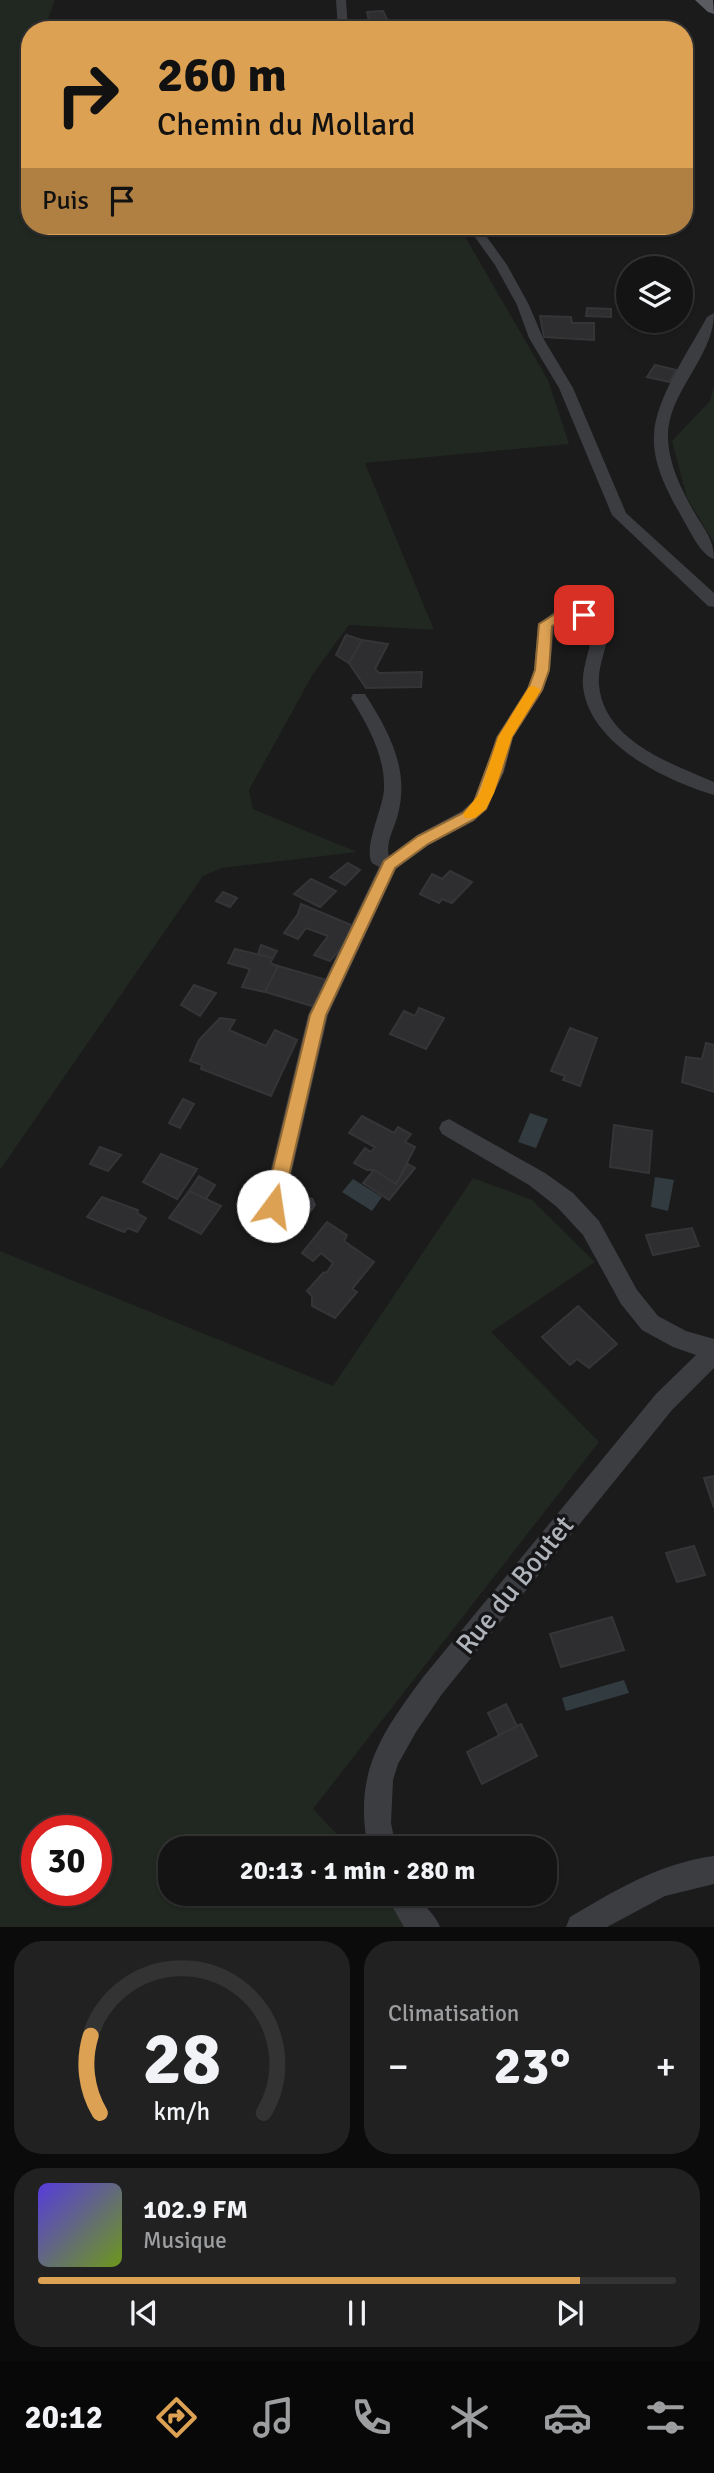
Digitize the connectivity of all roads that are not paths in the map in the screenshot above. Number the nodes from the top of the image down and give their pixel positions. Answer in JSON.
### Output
{"nodes":[{"id":1,"x":341,"y":0,"type":"edge"},
{"id":2,"x":704,"y":0,"type":"edge"},
{"id":3,"x":714,"y":9,"type":"edge"},
{"id":4,"x":342,"y":21,"type":"edge"},
{"id":5,"x":479,"y":235,"type":"edge"},
{"id":6,"x":714,"y":317,"type":"edge"},
{"id":7,"x":714,"y":554,"type":"edge"},
{"id":8,"x":714,"y":602,"type":"edge"},
{"id":9,"x":359,"y":698,"type":"dead end"},
{"id":10,"x":714,"y":789,"type":"edge"},
{"id":11,"x":389,"y":865,"type":"junction"},
{"id":12,"x":449,"y":1128,"type":"dead end"},
{"id":13,"x":306,"y":1205,"type":"dead end"},
{"id":14,"x":714,"y":1350,"type":"edge"},
{"id":15,"x":381,"y":1836,"type":"edge"},
{"id":16,"x":714,"y":1870,"type":"edge"},
{"id":17,"x":407,"y":1906,"type":"edge"},
{"id":18,"x":426,"y":1927,"type":"edge"},
{"id":19,"x":580,"y":1927,"type":"edge"}],
"edges":[{"from":1,"to":4,"type":"street"},
{"from":2,"to":3,"type":"main road"},
{"from":5,"to":8,"type":"street"},
{"from":6,"to":7,"type":"street"},
{"from":9,"to":11,"type":"street"},
{"from":10,"to":11,"type":"street"},
{"from":11,"to":13,"type":"street"},
{"from":12,"to":14,"type":"street"},
{"from":14,"to":15,"type":"street","name":"Rue du Boutet"},
{"from":16,"to":19,"type":"street"},
{"from":17,"to":18,"type":"street"}]}
